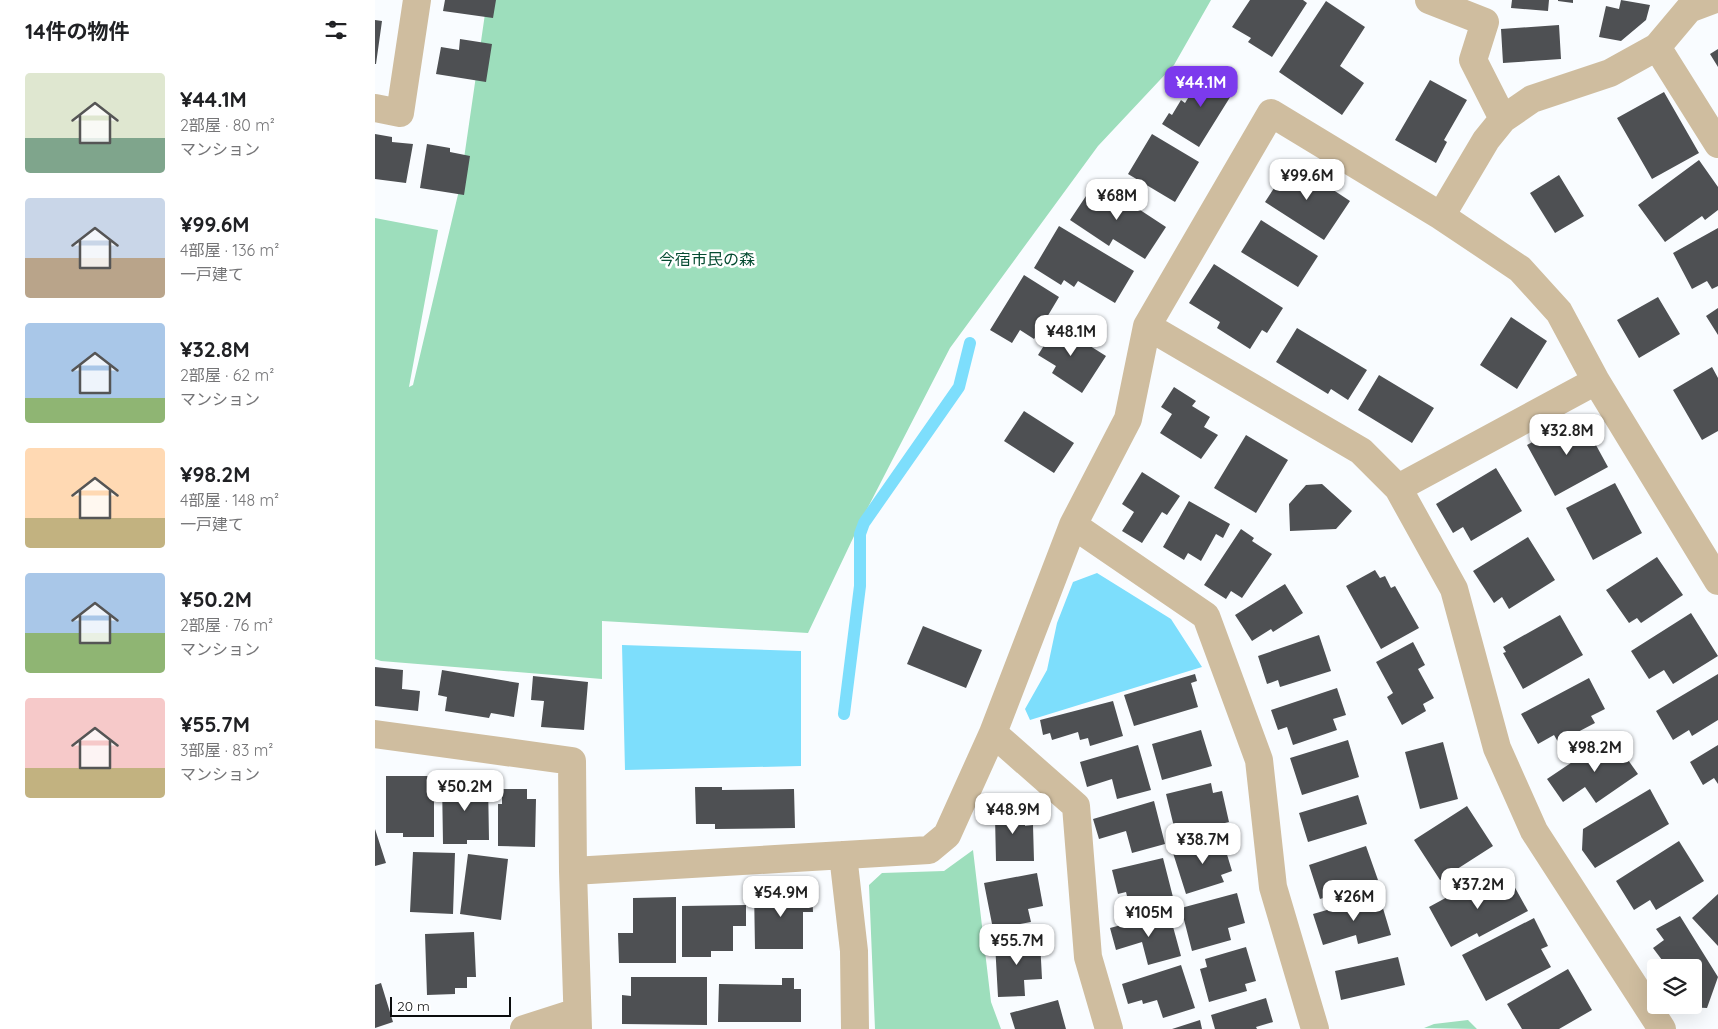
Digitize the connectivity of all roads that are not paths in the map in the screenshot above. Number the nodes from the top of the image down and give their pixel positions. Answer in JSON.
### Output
{"nodes":[{"id":1,"x":417,"y":0,"type":"edge"},
{"id":2,"x":1429,"y":0,"type":"edge"},
{"id":3,"x":1713,"y":0,"type":"edge"},
{"id":4,"x":1657,"y":47,"type":"junction"},
{"id":5,"x":375,"y":108,"type":"edge"},
{"id":6,"x":1503,"y":119,"type":"junction"},
{"id":7,"x":1718,"y":144,"type":"edge"},
{"id":8,"x":1441,"y":216,"type":"junction"},
{"id":9,"x":1147,"y":326,"type":"junction"},
{"id":10,"x":1596,"y":381,"type":"junction"},
{"id":11,"x":1399,"y":488,"type":"junction"},
{"id":12,"x":1073,"y":525,"type":"junction"},
{"id":13,"x":1718,"y":579,"type":"edge"},
{"id":14,"x":993,"y":733,"type":"junction"},
{"id":15,"x":375,"y":734,"type":"edge"},
{"id":16,"x":843,"y":855,"type":"junction"},
{"id":17,"x":573,"y":871,"type":"junction"},
{"id":18,"x":578,"y":1020,"type":"edge"},
{"id":19,"x":524,"y":1029,"type":"edge"},
{"id":20,"x":855,"y":1029,"type":"edge"},
{"id":21,"x":1109,"y":1029,"type":"edge"},
{"id":22,"x":1315,"y":1029,"type":"edge"},
{"id":23,"x":1663,"y":1029,"type":"edge"}],
"edges":[{"from":1,"to":5,"type":"street"},
{"from":2,"to":6,"type":"street"},
{"from":3,"to":4,"type":"street"},
{"from":4,"to":6,"type":"street"},
{"from":4,"to":7,"type":"street"},
{"from":6,"to":8,"type":"street"},
{"from":8,"to":9,"type":"street"},
{"from":8,"to":10,"type":"street"},
{"from":9,"to":11,"type":"street"},
{"from":9,"to":12,"type":"street"},
{"from":10,"to":11,"type":"street"},
{"from":10,"to":13,"type":"street"},
{"from":11,"to":23,"type":"street"},
{"from":12,"to":14,"type":"street"},
{"from":12,"to":22,"type":"street"},
{"from":14,"to":16,"type":"street"},
{"from":14,"to":21,"type":"street"},
{"from":15,"to":17,"type":"street"},
{"from":16,"to":17,"type":"street"},
{"from":16,"to":20,"type":"street"},
{"from":17,"to":18,"type":"street"},
{"from":18,"to":19,"type":"street"}]}
